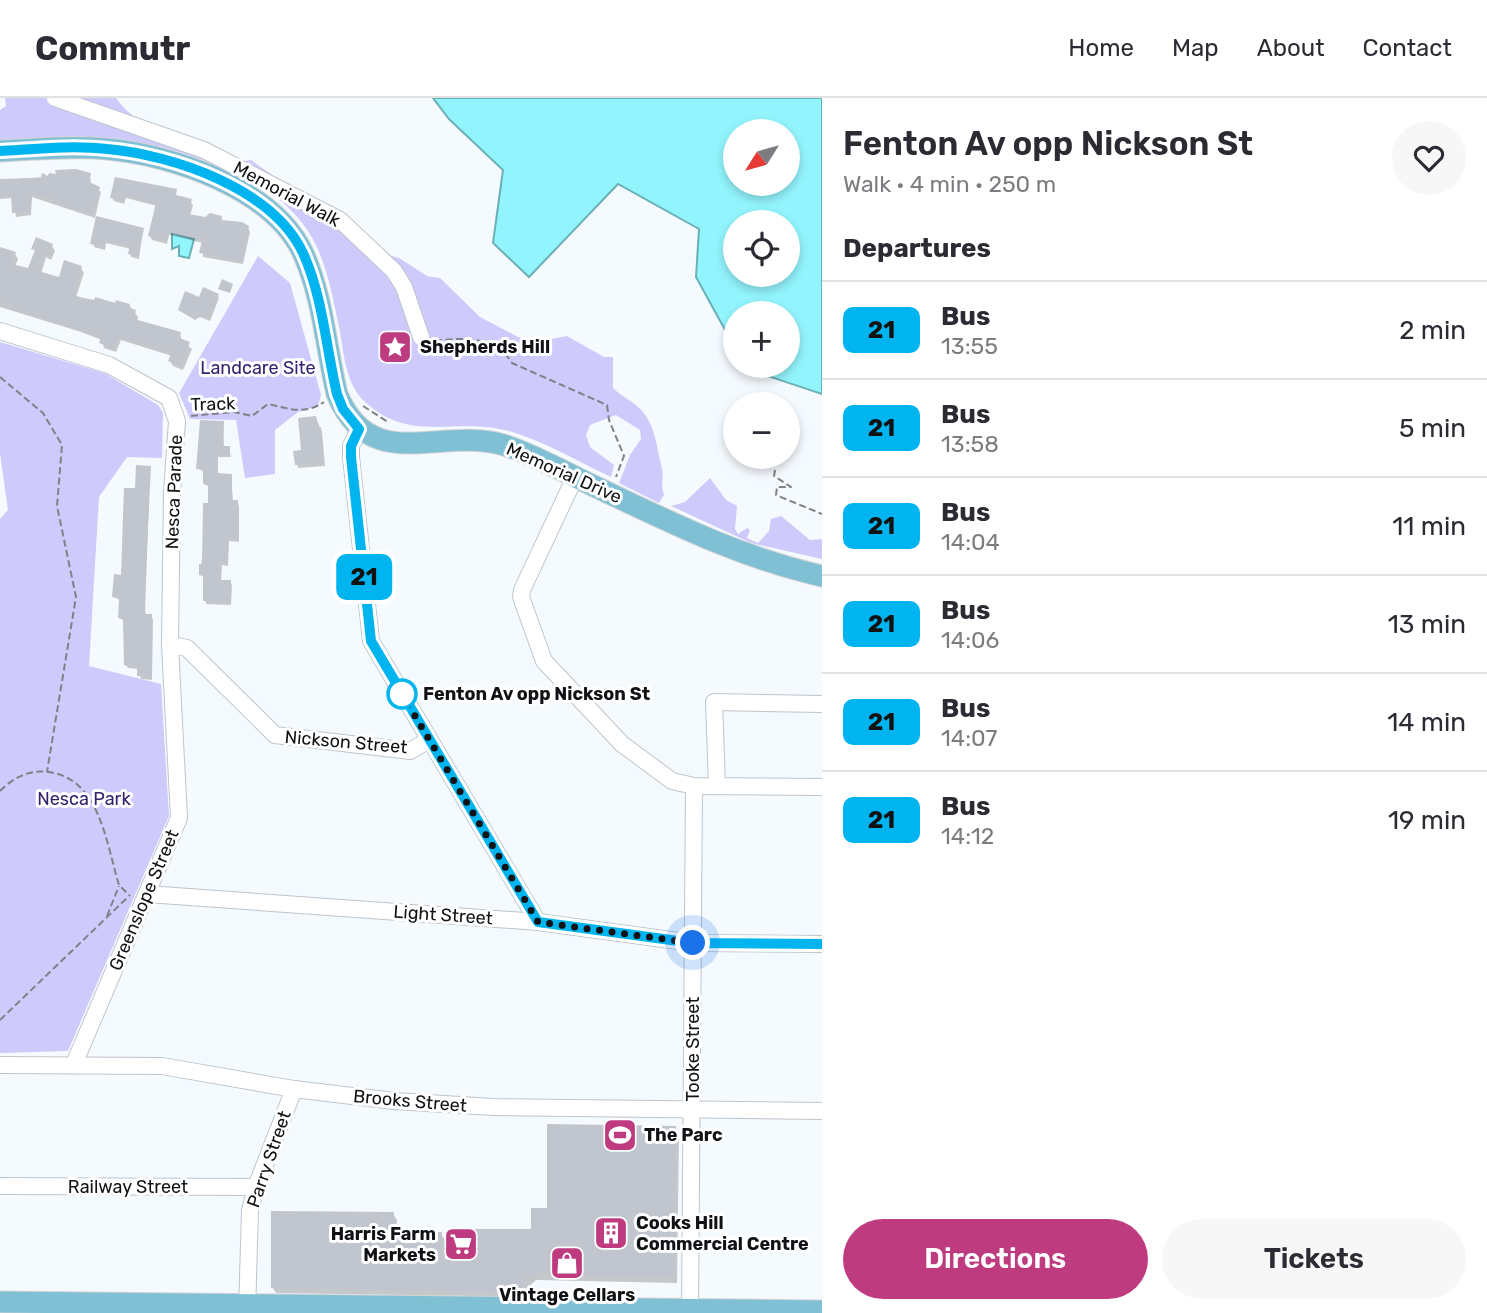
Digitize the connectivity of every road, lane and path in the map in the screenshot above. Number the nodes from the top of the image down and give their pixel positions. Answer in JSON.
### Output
{"nodes":[{"id":1,"x":55,"y":98,"type":"edge"},
{"id":2,"x":0,"y":151,"type":"edge"},
{"id":3,"x":0,"y":331,"type":"edge"},
{"id":4,"x":421,"y":337,"type":"joint"},
{"id":5,"x":0,"y":377,"type":"edge"},
{"id":6,"x":326,"y":400,"type":"dead end"},
{"id":7,"x":176,"y":417,"type":"junction"},
{"id":8,"x":359,"y":429,"type":"junction"},
{"id":9,"x":775,"y":470,"type":"dead end"},
{"id":10,"x":619,"y":472,"type":"dead end"},
{"id":11,"x":575,"y":477,"type":"junction"},
{"id":12,"x":822,"y":514,"type":"edge"},
{"id":13,"x":822,"y":576,"type":"edge"},
{"id":14,"x":170,"y":645,"type":"junction"},
{"id":15,"x":822,"y":704,"type":"edge"},
{"id":16,"x":429,"y":740,"type":"junction"},
{"id":17,"x":47,"y":772,"type":"junction"},
{"id":18,"x":694,"y":786,"type":"junction"},
{"id":19,"x":717,"y":786,"type":"junction"},
{"id":20,"x":822,"y":787,"type":"edge"},
{"id":21,"x":0,"y":791,"type":"edge"},
{"id":22,"x":119,"y":885,"type":"junction"},
{"id":23,"x":130,"y":896,"type":"junction"},
{"id":24,"x":140,"y":896,"type":"junction"},
{"id":25,"x":106,"y":917,"type":"junction"},
{"id":26,"x":538,"y":922,"type":"junction"},
{"id":27,"x":693,"y":943,"type":"junction"},
{"id":28,"x":822,"y":944,"type":"edge"},
{"id":29,"x":0,"y":1020,"type":"edge"},
{"id":30,"x":74,"y":1064,"type":"junction"},
{"id":31,"x":0,"y":1065,"type":"edge"},
{"id":32,"x":294,"y":1089,"type":"junction"},
{"id":33,"x":693,"y":1110,"type":"junction"},
{"id":34,"x":822,"y":1111,"type":"edge"},
{"id":35,"x":0,"y":1186,"type":"edge"},
{"id":36,"x":256,"y":1187,"type":"junction"},
{"id":37,"x":0,"y":1302,"type":"edge"},
{"id":38,"x":247,"y":1309,"type":"edge"},
{"id":39,"x":690,"y":1311,"type":"edge"},
{"id":40,"x":822,"y":1311,"type":"edge"}],
"edges":[{"from":1,"to":4,"type":"street","name":"Memorial Walk","bridge":true},
{"from":2,"to":8,"type":"main road"},
{"from":3,"to":7,"type":"street","name":"Nesca Parade"},
{"from":4,"to":10,"type":"path"},
{"from":5,"to":17,"type":"path"},
{"from":6,"to":7,"type":"path","name":"Track"},
{"from":7,"to":14,"type":"street","name":"Nesca Parade"},
{"from":8,"to":11,"type":"main road","name":"Memorial Drive"},
{"from":8,"to":16,"type":"street"},
{"from":9,"to":12,"type":"path"},
{"from":11,"to":13,"type":"main road","name":"Memorial Drive"},
{"from":11,"to":18,"type":"street"},
{"from":14,"to":16,"type":"street","name":"Nickson Street"},
{"from":14,"to":24,"type":"street","name":"Greenslope Street"},
{"from":15,"to":19,"type":"street"},
{"from":16,"to":26,"type":"street"},
{"from":17,"to":21,"type":"path"},
{"from":17,"to":22,"type":"path"},
{"from":18,"to":19,"type":"street"},
{"from":18,"to":27,"type":"street","name":"Tooke Street"},
{"from":19,"to":20,"type":"street"},
{"from":22,"to":23,"type":"path"},
{"from":22,"to":25,"type":"path"},
{"from":23,"to":24,"type":"path"},
{"from":23,"to":25,"type":"path"},
{"from":24,"to":26,"type":"street","name":"Light Street"},
{"from":24,"to":30,"type":"street","name":"Greenslope Street"},
{"from":25,"to":29,"type":"path"},
{"from":26,"to":27,"type":"street","name":"Light Street"},
{"from":27,"to":28,"type":"street","name":"Light Street"},
{"from":27,"to":33,"type":"street","name":"Tooke Street"},
{"from":30,"to":31,"type":"street","name":"Brooks Street"},
{"from":30,"to":32,"type":"street","name":"Brooks Street"},
{"from":32,"to":33,"type":"street","name":"Brooks Street"},
{"from":32,"to":36,"type":"street","name":"Parry Street"},
{"from":33,"to":34,"type":"street","name":"Brooks Street"},
{"from":33,"to":39,"type":"street","name":"Tooke Street"},
{"from":35,"to":36,"type":"street","name":"Railway Street"},
{"from":36,"to":38,"type":"street","name":"Parry Street"},
{"from":37,"to":38,"type":"main road"},
{"from":38,"to":39,"type":"main road"},
{"from":39,"to":40,"type":"main road"}]}
